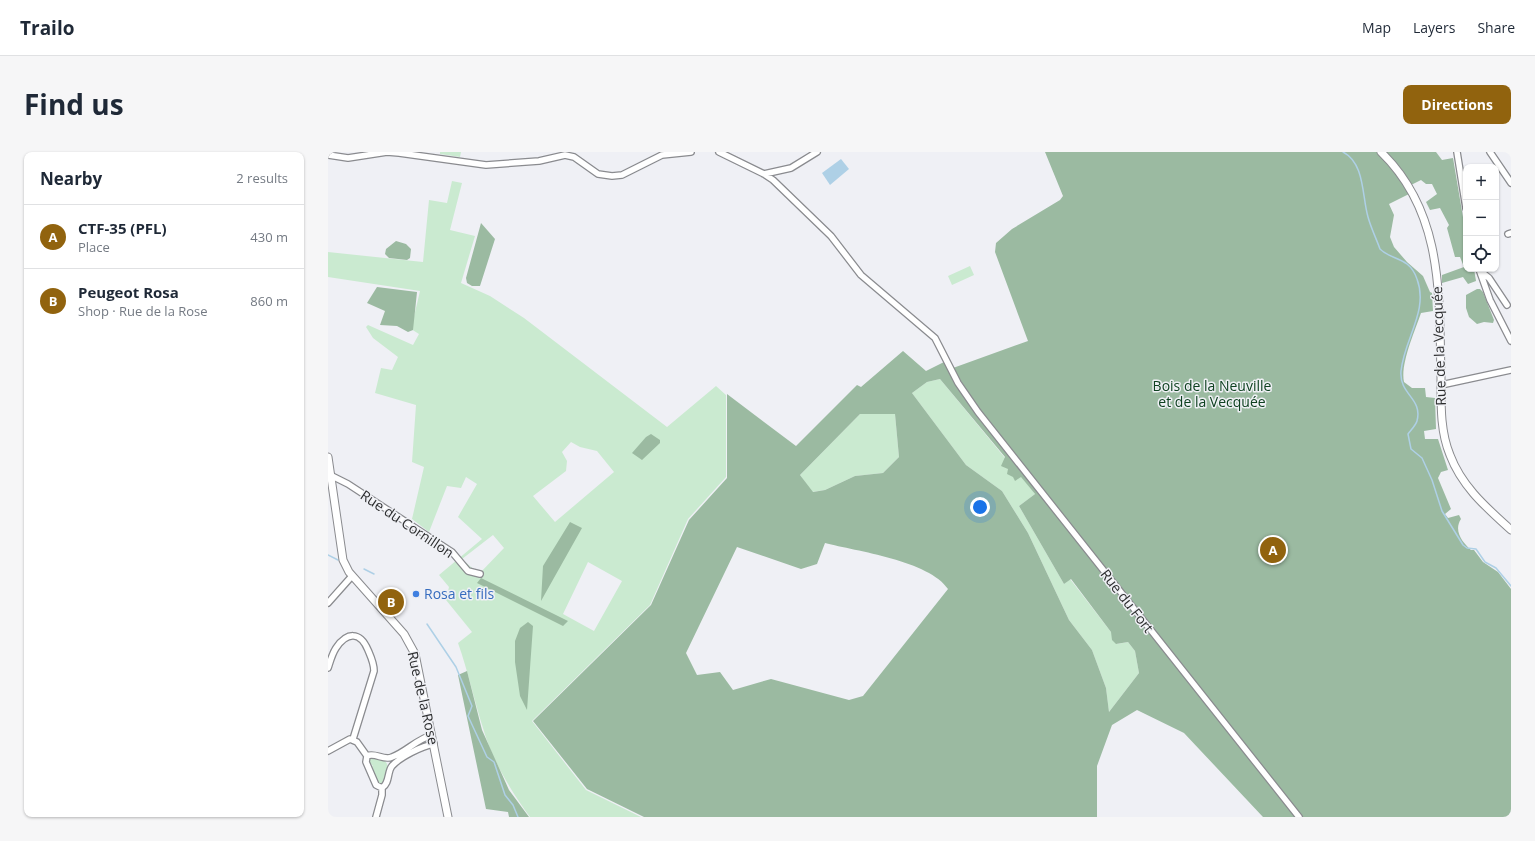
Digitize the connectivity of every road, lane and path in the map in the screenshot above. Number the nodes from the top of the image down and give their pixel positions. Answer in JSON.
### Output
{"nodes":[{"id":1,"x":692,"y":152,"type":"edge"},
{"id":2,"x":719,"y":152,"type":"edge"},
{"id":3,"x":817,"y":152,"type":"edge"},
{"id":4,"x":1382,"y":152,"type":"edge"},
{"id":5,"x":1457,"y":152,"type":"edge"},
{"id":6,"x":1490,"y":152,"type":"edge"},
{"id":7,"x":565,"y":153,"type":"edge"},
{"id":8,"x":574,"y":154,"type":"edge"},
{"id":9,"x":328,"y":155,"type":"edge"},
{"id":10,"x":784,"y":171,"type":"junction"},
{"id":11,"x":764,"y":174,"type":"junction"},
{"id":12,"x":1511,"y":183,"type":"edge"},
{"id":13,"x":780,"y":187,"type":"junction"},
{"id":14,"x":1465,"y":200,"type":"edge"},
{"id":15,"x":1480,"y":272,"type":"edge"},
{"id":16,"x":1507,"y":305,"type":"dead end"},
{"id":17,"x":1511,"y":341,"type":"edge"},
{"id":18,"x":1511,"y":370,"type":"edge"},
{"id":19,"x":1441,"y":385,"type":"junction"},
{"id":20,"x":328,"y":457,"type":"edge"},
{"id":21,"x":332,"y":476,"type":"junction"},
{"id":22,"x":330,"y":485,"type":"edge"},
{"id":23,"x":1511,"y":530,"type":"edge"},
{"id":24,"x":480,"y":574,"type":"dead end"},
{"id":25,"x":352,"y":576,"type":"junction"},
{"id":26,"x":328,"y":603,"type":"edge"},
{"id":27,"x":328,"y":668,"type":"edge"},
{"id":28,"x":432,"y":735,"type":"junction"},
{"id":29,"x":353,"y":740,"type":"junction"},
{"id":30,"x":434,"y":744,"type":"junction"},
{"id":31,"x":328,"y":752,"type":"edge"},
{"id":32,"x":367,"y":756,"type":"junction"},
{"id":33,"x":384,"y":758,"type":"junction"},
{"id":34,"x":390,"y":769,"type":"junction"},
{"id":35,"x":382,"y":788,"type":"junction"},
{"id":36,"x":376,"y":817,"type":"edge"},
{"id":37,"x":448,"y":817,"type":"edge"},
{"id":38,"x":1298,"y":817,"type":"edge"}],
"edges":[{"from":1,"to":8,"type":"street"},
{"from":2,"to":11,"type":"street","name":"Rue du Fort"},
{"from":3,"to":10,"type":"street"},
{"from":4,"to":19,"type":"main road","name":"Rue de la Vecquée"},
{"from":5,"to":14,"type":"street"},
{"from":6,"to":12,"type":"street"},
{"from":7,"to":8,"type":"street"},
{"from":7,"to":9,"type":"street"},
{"from":10,"to":11,"type":"street"},
{"from":10,"to":13,"type":"street"},
{"from":11,"to":13,"type":"street","name":"Rue du Fort"},
{"from":13,"to":38,"type":"street","name":"Rue du Fort"},
{"from":15,"to":16,"type":"street"},
{"from":15,"to":17,"type":"street"},
{"from":18,"to":19,"type":"street"},
{"from":19,"to":23,"type":"main road","name":"Rue de la Vecquée"},
{"from":20,"to":21,"type":"main road","name":"Rue de la Rose"},
{"from":21,"to":22,"type":"main road","name":"Rue de la Rose"},
{"from":21,"to":24,"type":"street","name":"Rue du Cornillon"},
{"from":22,"to":25,"type":"main road","name":"Rue de la Rose"},
{"from":25,"to":26,"type":"street"},
{"from":25,"to":28,"type":"main road","name":"Rue de la Rose"},
{"from":27,"to":29,"type":"street"},
{"from":28,"to":30,"type":"main road","name":"Rue de la Rose"},
{"from":28,"to":33,"type":"street"},
{"from":29,"to":31,"type":"street"},
{"from":29,"to":32,"type":"street"},
{"from":30,"to":34,"type":"street"},
{"from":30,"to":37,"type":"main road","name":"Rue de la Rose"},
{"from":32,"to":33,"type":"street"},
{"from":32,"to":35,"type":"street"},
{"from":33,"to":34,"type":"street"},
{"from":34,"to":35,"type":"street"},
{"from":35,"to":36,"type":"street"}]}
